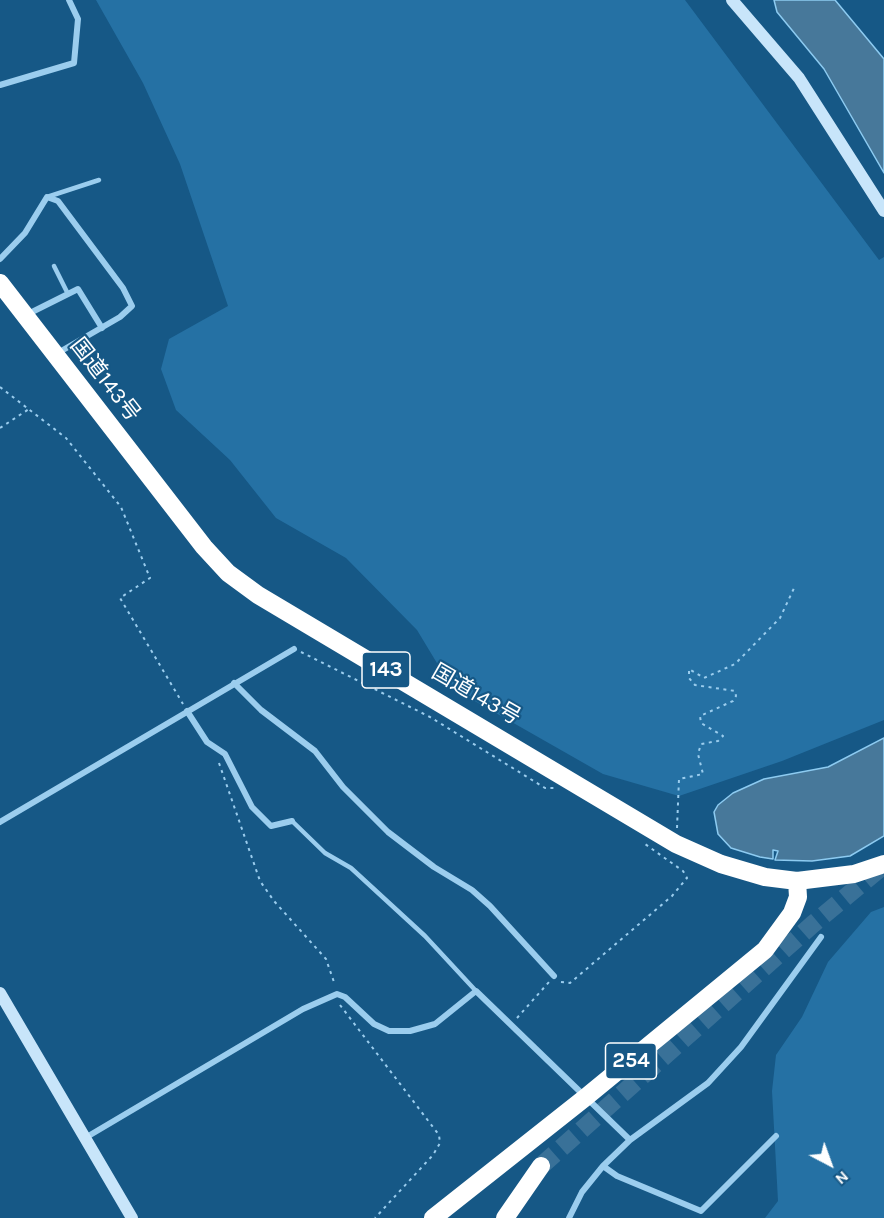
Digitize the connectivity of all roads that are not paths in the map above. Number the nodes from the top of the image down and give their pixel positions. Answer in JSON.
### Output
{"nodes":[{"id":1,"x":69,"y":0,"type":"edge"},
{"id":2,"x":732,"y":0,"type":"edge"},
{"id":3,"x":0,"y":85,"type":"edge"},
{"id":4,"x":99,"y":180,"type":"dead end"},
{"id":5,"x":48,"y":197,"type":"junction"},
{"id":6,"x":884,"y":211,"type":"edge"},
{"id":7,"x":0,"y":259,"type":"edge"},
{"id":8,"x":54,"y":266,"type":"dead end"},
{"id":9,"x":0,"y":283,"type":"edge"},
{"id":10,"x":68,"y":294,"type":"junction"},
{"id":11,"x":25,"y":316,"type":"junction"},
{"id":12,"x":102,"y":328,"type":"junction"},
{"id":13,"x":55,"y":355,"type":"junction"},
{"id":14,"x":294,"y":649,"type":"road end"},
{"id":15,"x":234,"y":683,"type":"junction"},
{"id":16,"x":187,"y":711,"type":"junction"},
{"id":17,"x":292,"y":821,"type":"joint"},
{"id":18,"x":0,"y":822,"type":"edge"},
{"id":19,"x":884,"y":864,"type":"edge"},
{"id":20,"x":797,"y":882,"type":"junction"},
{"id":21,"x":821,"y":937,"type":"dead end"},
{"id":22,"x":554,"y":976,"type":"road end"},
{"id":23,"x":476,"y":991,"type":"junction"},
{"id":24,"x":0,"y":993,"type":"edge"},
{"id":25,"x":586,"y":1097,"type":"junction"},
{"id":26,"x":776,"y":1136,"type":"dead end"},
{"id":27,"x":85,"y":1138,"type":"junction"},
{"id":28,"x":630,"y":1140,"type":"junction"},
{"id":29,"x":541,"y":1166,"type":"tunnel mouth"},
{"id":30,"x":603,"y":1166,"type":"junction"},
{"id":31,"x":132,"y":1218,"type":"edge"},
{"id":32,"x":433,"y":1218,"type":"edge"},
{"id":33,"x":506,"y":1218,"type":"edge"},
{"id":34,"x":569,"y":1218,"type":"edge"}],
"edges":[{"from":1,"to":3,"type":"street"},
{"from":2,"to":6,"type":"street"},
{"from":4,"to":5,"type":"lane"},
{"from":5,"to":7,"type":"street"},
{"from":5,"to":12,"type":"street"},
{"from":8,"to":10,"type":"lane"},
{"from":9,"to":11,"type":"highway","name":"国道143号","number":"143"},
{"from":10,"to":11,"type":"street"},
{"from":10,"to":12,"type":"street"},
{"from":11,"to":13,"type":"highway","name":"国道143号","number":"143"},
{"from":12,"to":13,"type":"street"},
{"from":13,"to":20,"type":"highway","name":"国道143号","number":"143"},
{"from":14,"to":15,"type":"street"},
{"from":15,"to":16,"type":"street"},
{"from":15,"to":22,"type":"street"},
{"from":16,"to":17,"type":"street"},
{"from":16,"to":18,"type":"street"},
{"from":17,"to":23,"type":"lane"},
{"from":19,"to":20,"type":"highway","name":"国道143号","number":"143"},
{"from":20,"to":25,"type":"highway","number":"254"},
{"from":21,"to":28,"type":"street"},
{"from":23,"to":25,"type":"street"},
{"from":23,"to":27,"type":"street"},
{"from":24,"to":27,"type":"street"},
{"from":25,"to":28,"type":"street"},
{"from":25,"to":32,"type":"highway","number":"254"},
{"from":26,"to":30,"type":"street"},
{"from":27,"to":31,"type":"street"},
{"from":28,"to":30,"type":"street"},
{"from":29,"to":33,"type":"highway"},
{"from":30,"to":34,"type":"street"}]}
